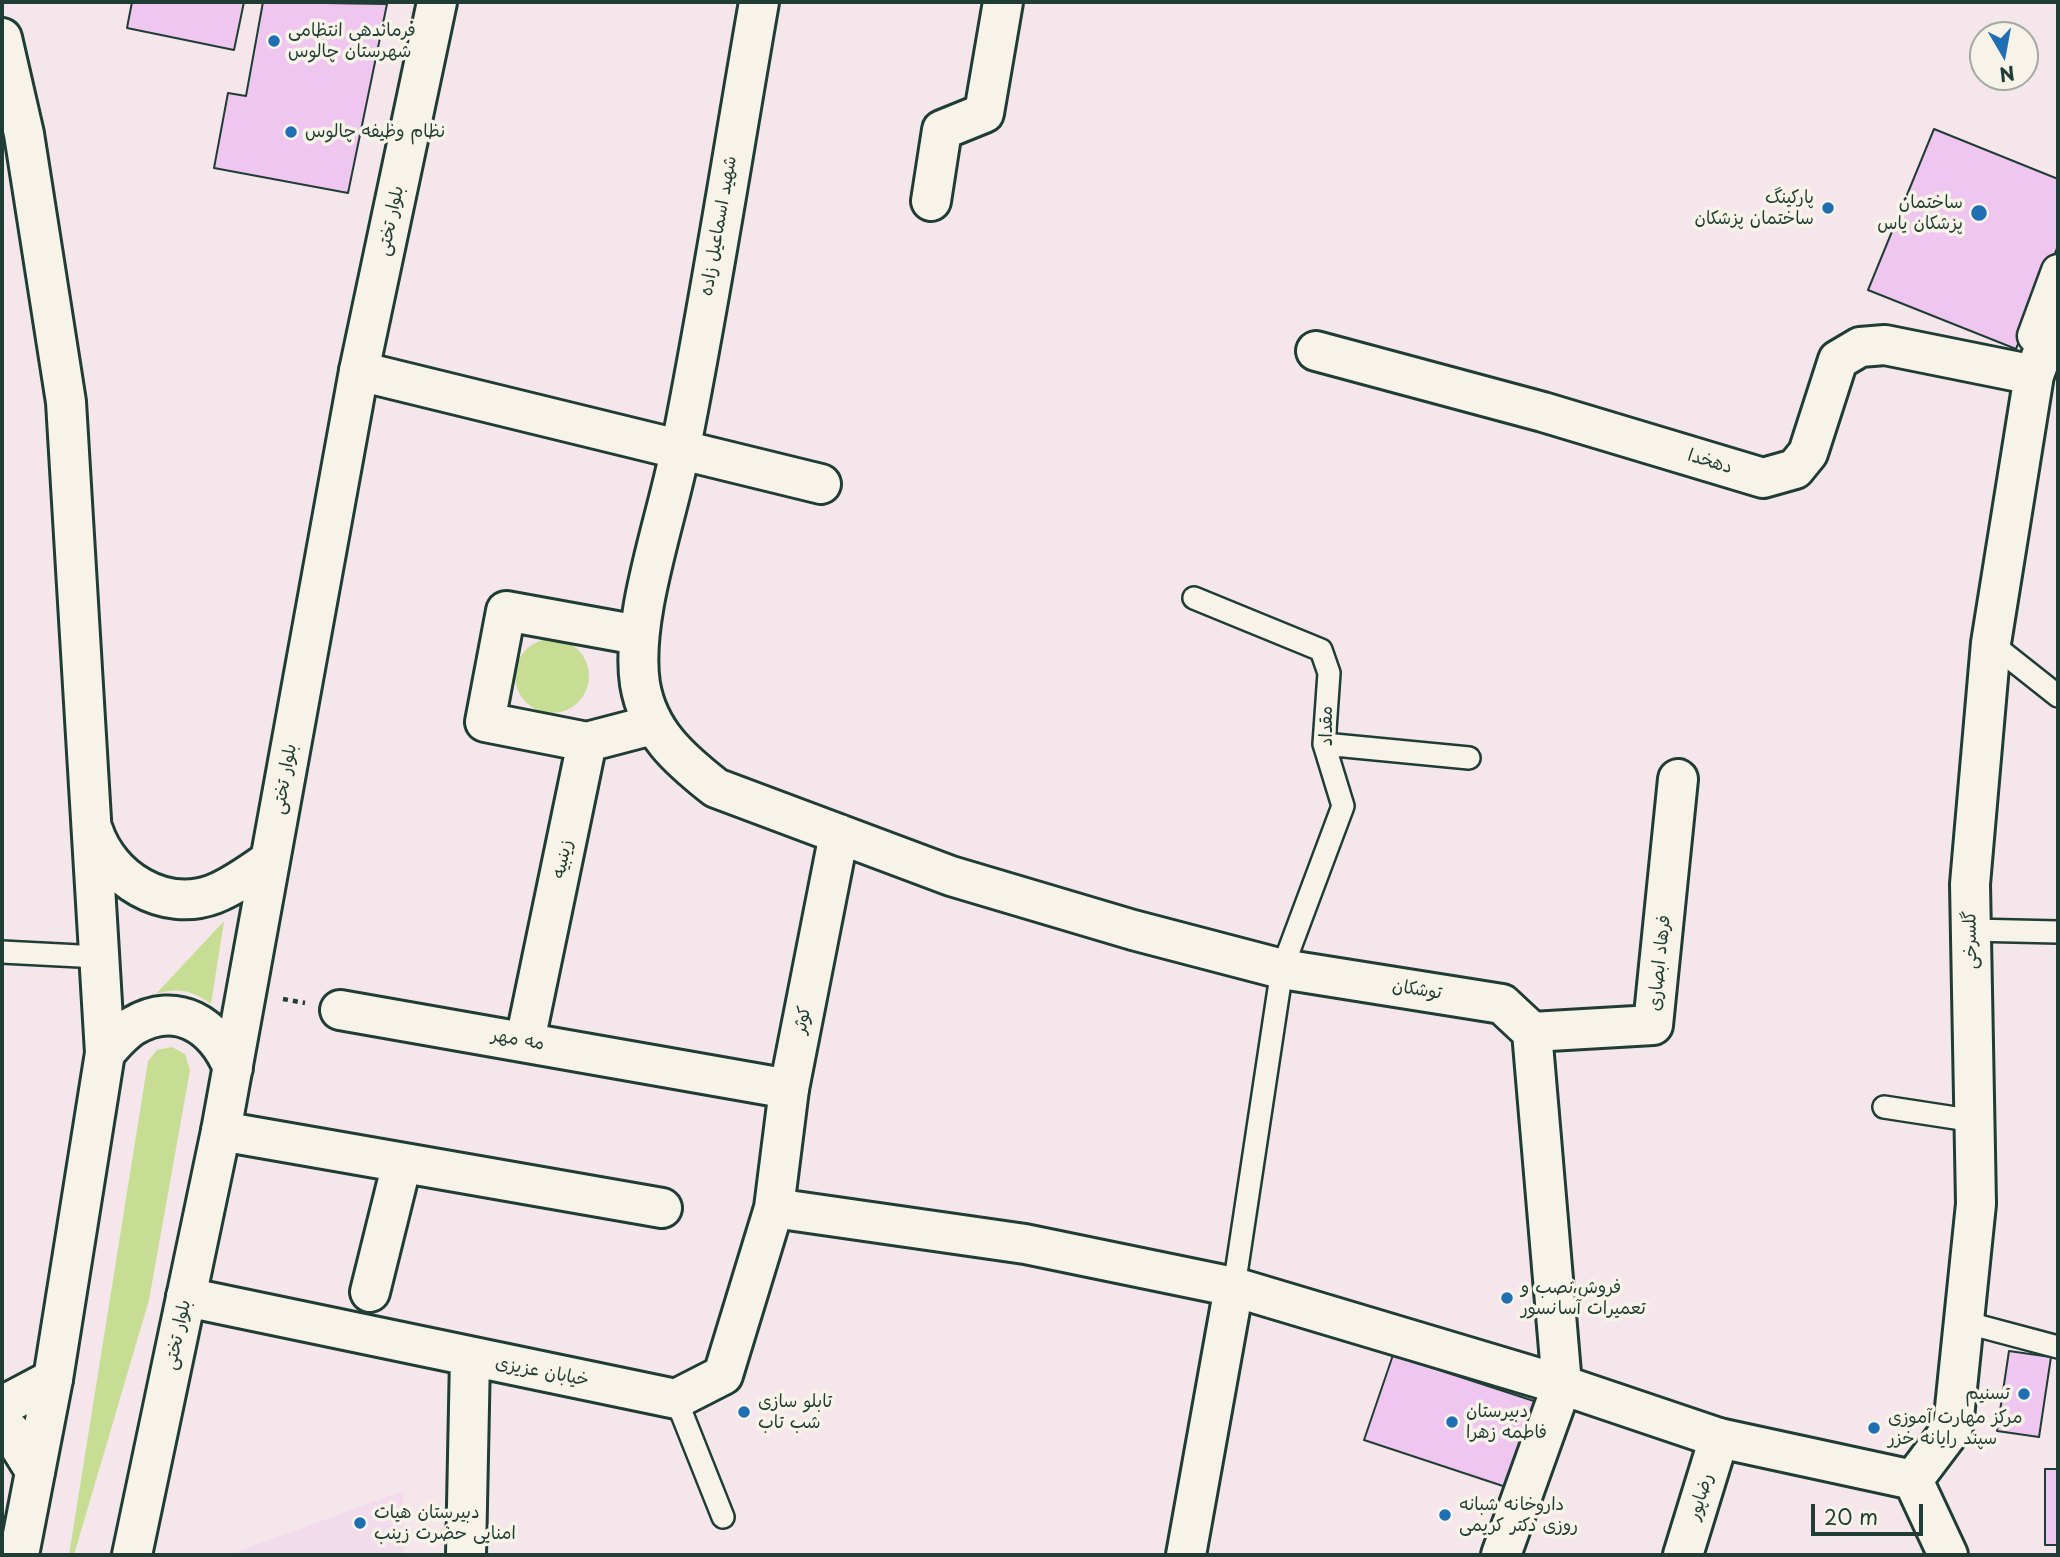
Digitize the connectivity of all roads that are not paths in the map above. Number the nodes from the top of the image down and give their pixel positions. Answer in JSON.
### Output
{"nodes":[{"id":1,"x":437,"y":2,"type":"edge"},
{"id":2,"x":759,"y":2,"type":"edge"},
{"id":3,"x":1003,"y":2,"type":"edge"},
{"id":4,"x":2,"y":38,"type":"edge"},
{"id":5,"x":931,"y":201,"type":"dead end"},
{"id":6,"x":2058,"y":271,"type":"edge"},
{"id":7,"x":2058,"y":312,"type":"edge"},
{"id":8,"x":1316,"y":351,"type":"dead end"},
{"id":9,"x":359,"y":371,"type":"junction"},
{"id":10,"x":2027,"y":374,"type":"junction"},
{"id":11,"x":680,"y":451,"type":"junction"},
{"id":12,"x":821,"y":484,"type":"dead end"},
{"id":13,"x":1194,"y":598,"type":"dead end"},
{"id":14,"x":638,"y":635,"type":"junction"},
{"id":15,"x":1991,"y":643,"type":"junction"},
{"id":16,"x":2058,"y":696,"type":"edge"},
{"id":17,"x":652,"y":725,"type":"junction"},
{"id":18,"x":587,"y":742,"type":"junction"},
{"id":19,"x":1324,"y":744,"type":"junction"},
{"id":20,"x":1469,"y":758,"type":"dead end"},
{"id":21,"x":1678,"y":779,"type":"dead end"},
{"id":22,"x":90,"y":822,"type":"junction"},
{"id":23,"x":839,"y":834,"type":"junction"},
{"id":24,"x":270,"y":860,"type":"junction"},
{"id":25,"x":1971,"y":930,"type":"junction"},
{"id":26,"x":2058,"y":932,"type":"edge"},
{"id":27,"x":2,"y":952,"type":"edge"},
{"id":28,"x":99,"y":957,"type":"junction"},
{"id":29,"x":1282,"y":969,"type":"junction"},
{"id":30,"x":340,"y":1010,"type":"road end"},
{"id":31,"x":1532,"y":1032,"type":"junction"},
{"id":32,"x":525,"y":1041,"type":"junction"},
{"id":33,"x":105,"y":1053,"type":"junction"},
{"id":34,"x":233,"y":1068,"type":"junction"},
{"id":35,"x":789,"y":1089,"type":"junction"},
{"id":36,"x":1884,"y":1107,"type":"dead end"},
{"id":37,"x":1975,"y":1121,"type":"junction"},
{"id":38,"x":221,"y":1131,"type":"junction"},
{"id":39,"x":402,"y":1163,"type":"junction"},
{"id":40,"x":662,"y":1208,"type":"dead end"},
{"id":41,"x":774,"y":1208,"type":"junction"},
{"id":42,"x":1234,"y":1287,"type":"junction"},
{"id":43,"x":370,"y":1292,"type":"dead end"},
{"id":44,"x":186,"y":1297,"type":"junction"},
{"id":45,"x":1964,"y":1322,"type":"junction"},
{"id":46,"x":2058,"y":1347,"type":"edge"},
{"id":47,"x":470,"y":1357,"type":"junction"},
{"id":48,"x":53,"y":1379,"type":"junction"},
{"id":49,"x":1562,"y":1385,"type":"junction"},
{"id":50,"x":676,"y":1399,"type":"junction"},
{"id":51,"x":2,"y":1406,"type":"edge"},
{"id":52,"x":2,"y":1427,"type":"edge"},
{"id":53,"x":1719,"y":1438,"type":"junction"},
{"id":54,"x":35,"y":1471,"type":"junction"},
{"id":55,"x":1913,"y":1480,"type":"junction"},
{"id":56,"x":723,"y":1517,"type":"dead end"},
{"id":57,"x":19,"y":1555,"type":"edge"},
{"id":58,"x":132,"y":1555,"type":"edge"},
{"id":59,"x":466,"y":1555,"type":"edge"},
{"id":60,"x":1186,"y":1555,"type":"edge"},
{"id":61,"x":1501,"y":1555,"type":"edge"},
{"id":62,"x":1684,"y":1555,"type":"edge"},
{"id":63,"x":1948,"y":1555,"type":"edge"}],
"edges":[{"from":1,"to":9,"type":"street","name":"بلوار تختی"},
{"from":2,"to":11,"type":"street","name":"شهید اسماعیل زاده"},
{"from":3,"to":5,"type":"street"},
{"from":4,"to":22,"type":"street"},
{"from":6,"to":10,"type":"street"},
{"from":7,"to":10,"type":"street","name":"گلسرخی"},
{"from":8,"to":10,"type":"street","name":"دهخدا"},
{"from":9,"to":11,"type":"street"},
{"from":9,"to":24,"type":"street","name":"بلوار تختی"},
{"from":10,"to":15,"type":"street","name":"گلسرخی"},
{"from":11,"to":12,"type":"street"},
{"from":11,"to":14,"type":"street","name":"شهید اسماعیل زاده"},
{"from":13,"to":19,"type":"lane","name":"مقداد"},
{"from":14,"to":17,"type":"street","name":"شهید اسماعیل زاده"},
{"from":14,"to":18,"type":"street"},
{"from":15,"to":16,"type":"lane"},
{"from":15,"to":25,"type":"street","name":"گلسرخی"},
{"from":17,"to":18,"type":"street"},
{"from":17,"to":23,"type":"street"},
{"from":18,"to":32,"type":"street","name":"زینبیه"},
{"from":19,"to":20,"type":"lane"},
{"from":19,"to":29,"type":"lane","name":"مقداد"},
{"from":21,"to":31,"type":"street","name":"فرهاد ابصاری"},
{"from":22,"to":24,"type":"street"},
{"from":22,"to":28,"type":"street"},
{"from":23,"to":29,"type":"street","name":"توشکان"},
{"from":23,"to":35,"type":"street","name":"کوثر"},
{"from":24,"to":34,"type":"street","name":"بلوار تختی"},
{"from":25,"to":26,"type":"lane"},
{"from":25,"to":37,"type":"street","name":"گلسرخی"},
{"from":27,"to":28,"type":"lane"},
{"from":28,"to":33,"type":"street"},
{"from":29,"to":31,"type":"street","name":"توشکان"},
{"from":29,"to":42,"type":"lane","name":"مقداد"},
{"from":30,"to":32,"type":"street","name":"مه مهر"},
{"from":31,"to":49,"type":"street"},
{"from":32,"to":35,"type":"street","name":"مه مهر"},
{"from":33,"to":34,"type":"street"},
{"from":33,"to":48,"type":"street"},
{"from":34,"to":38,"type":"street","name":"بلوار تختی"},
{"from":35,"to":41,"type":"street","name":"کوثر"},
{"from":36,"to":37,"type":"lane"},
{"from":37,"to":45,"type":"street","name":"گلسرخی"},
{"from":38,"to":39,"type":"street"},
{"from":38,"to":44,"type":"street","name":"بلوار تختی"},
{"from":39,"to":40,"type":"street"},
{"from":39,"to":43,"type":"street"},
{"from":41,"to":42,"type":"street"},
{"from":41,"to":50,"type":"street"},
{"from":42,"to":49,"type":"street"},
{"from":42,"to":60,"type":"street"},
{"from":44,"to":47,"type":"street","name":"خیابان عزیزی"},
{"from":44,"to":58,"type":"street","name":"بلوار تختی"},
{"from":45,"to":46,"type":"lane"},
{"from":45,"to":55,"type":"street","name":"گلسرخی"},
{"from":47,"to":50,"type":"street","name":"خیابان عزیزی"},
{"from":47,"to":59,"type":"street"},
{"from":48,"to":51,"type":"street"},
{"from":48,"to":54,"type":"street"},
{"from":49,"to":53,"type":"street"},
{"from":49,"to":61,"type":"street"},
{"from":50,"to":56,"type":"lane"},
{"from":52,"to":54,"type":"street"},
{"from":53,"to":55,"type":"street"},
{"from":53,"to":62,"type":"street","name":"رضاپور"},
{"from":54,"to":57,"type":"street"},
{"from":55,"to":63,"type":"street"}]}
